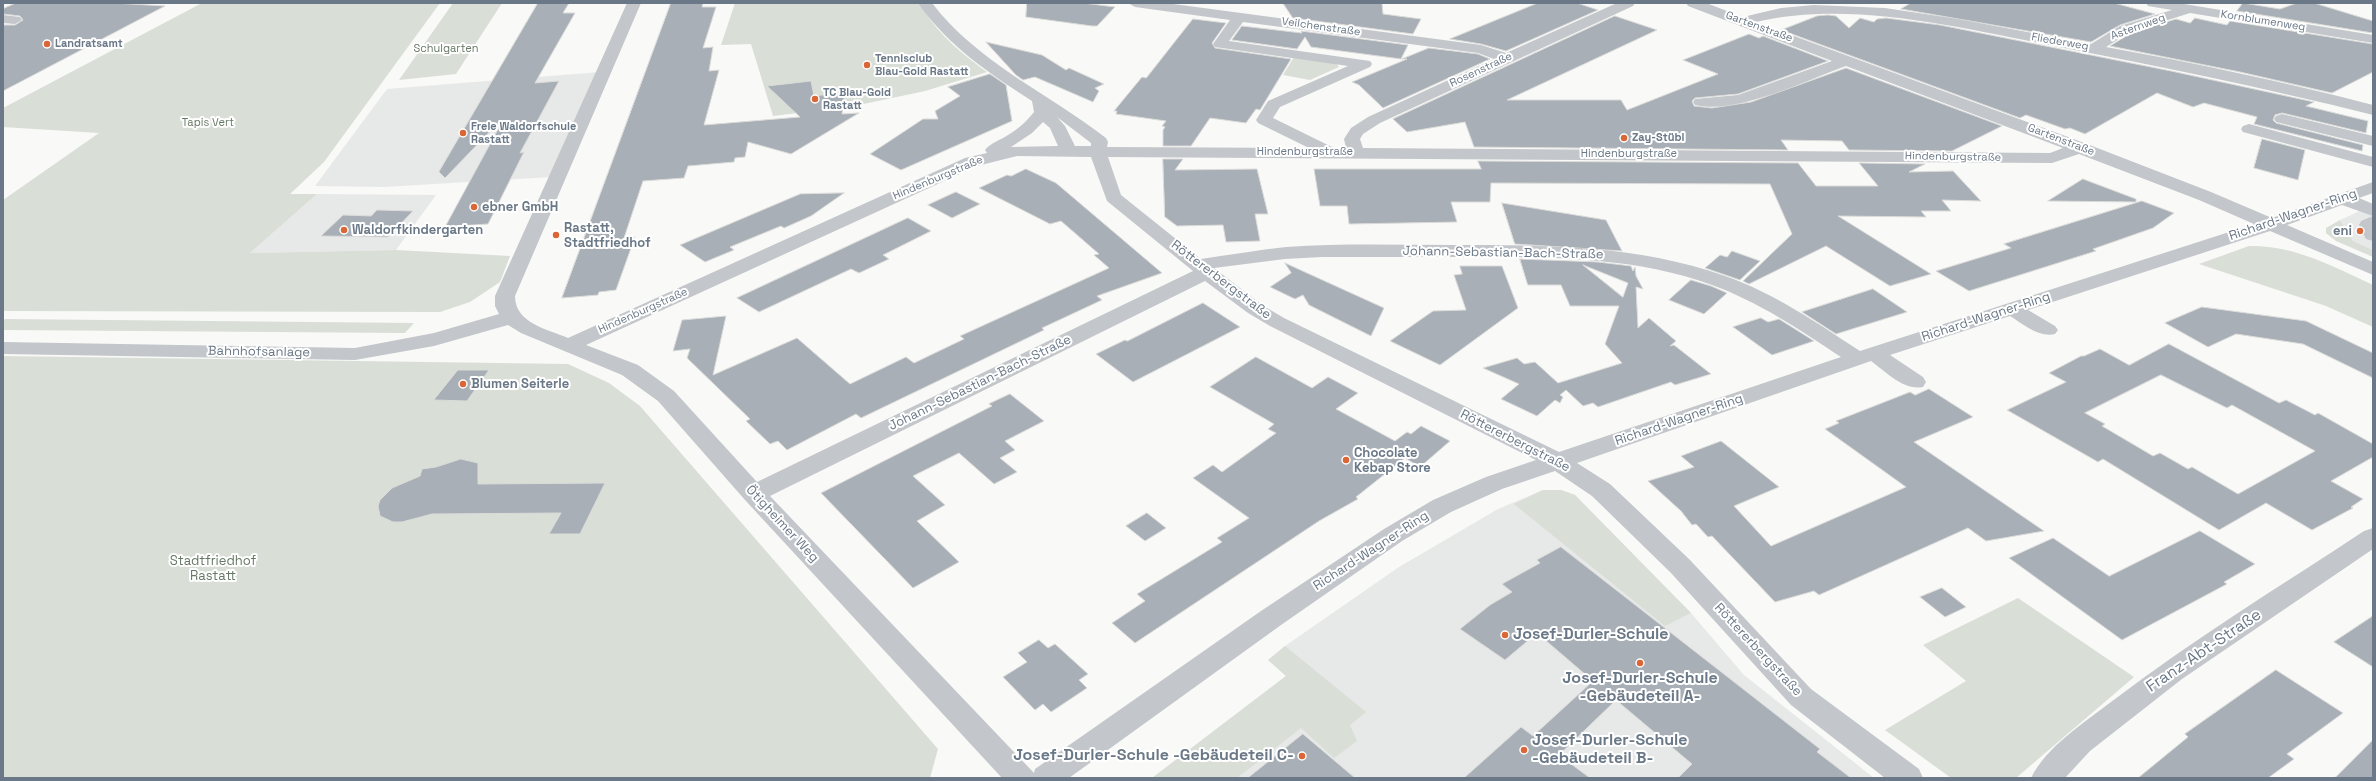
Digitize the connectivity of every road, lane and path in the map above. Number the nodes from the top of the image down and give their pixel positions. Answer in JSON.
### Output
{"nodes":[{"id":1,"x":634,"y":3,"type":"edge"},
{"id":2,"x":925,"y":3,"type":"edge"},
{"id":3,"x":1134,"y":3,"type":"edge"},
{"id":4,"x":1259,"y":3,"type":"edge"},
{"id":5,"x":1628,"y":3,"type":"edge"},
{"id":6,"x":1693,"y":3,"type":"edge"},
{"id":7,"x":2153,"y":3,"type":"edge"},
{"id":8,"x":2209,"y":3,"type":"edge"},
{"id":9,"x":1197,"y":7,"type":"edge"},
{"id":10,"x":2189,"y":9,"type":"junction"},
{"id":11,"x":1239,"y":17,"type":"junction"},
{"id":12,"x":1271,"y":21,"type":"junction"},
{"id":13,"x":1743,"y":22,"type":"junction"},
{"id":14,"x":1388,"y":37,"type":"junction"},
{"id":15,"x":2373,"y":39,"type":"edge"},
{"id":16,"x":2094,"y":49,"type":"junction"},
{"id":17,"x":1374,"y":58,"type":"junction"},
{"id":18,"x":1505,"y":58,"type":"junction"},
{"id":19,"x":1848,"y":60,"type":"junction"},
{"id":20,"x":1701,"y":102,"type":"dead end"},
{"id":21,"x":1041,"y":106,"type":"junction"},
{"id":22,"x":2373,"y":110,"type":"edge"},
{"id":23,"x":2282,"y":119,"type":"dead end"},
{"id":24,"x":2249,"y":129,"type":"dead end"},
{"id":25,"x":2373,"y":141,"type":"edge"},
{"id":26,"x":2081,"y":148,"type":"junction"},
{"id":27,"x":1068,"y":150,"type":"junction"},
{"id":28,"x":1098,"y":150,"type":"junction"},
{"id":29,"x":1332,"y":153,"type":"junction"},
{"id":30,"x":1356,"y":153,"type":"junction"},
{"id":31,"x":971,"y":162,"type":"junction"},
{"id":32,"x":2373,"y":162,"type":"edge"},
{"id":33,"x":1104,"y":174,"type":"junction"},
{"id":34,"x":2373,"y":187,"type":"edge"},
{"id":35,"x":2342,"y":198,"type":"junction"},
{"id":36,"x":2373,"y":211,"type":"edge"},
{"id":37,"x":2373,"y":222,"type":"edge"},
{"id":38,"x":2272,"y":224,"type":"junction"},
{"id":39,"x":2373,"y":235,"type":"edge"},
{"id":40,"x":1202,"y":269,"type":"junction"},
{"id":41,"x":2373,"y":269,"type":"edge"},
{"id":42,"x":2012,"y":309,"type":"junction"},
{"id":43,"x":511,"y":317,"type":"junction"},
{"id":44,"x":2048,"y":330,"type":"dead end"},
{"id":45,"x":568,"y":345,"type":"junction"},
{"id":46,"x":3,"y":348,"type":"edge"},
{"id":47,"x":1866,"y":356,"type":"junction"},
{"id":48,"x":1915,"y":382,"type":"dead end"},
{"id":49,"x":1557,"y":461,"type":"junction"},
{"id":50,"x":754,"y":494,"type":"junction"},
{"id":51,"x":2373,"y":537,"type":"edge"},
{"id":52,"x":1020,"y":778,"type":"edge"},
{"id":53,"x":1046,"y":778,"type":"edge"},
{"id":54,"x":1908,"y":778,"type":"edge"},
{"id":55,"x":2046,"y":778,"type":"edge"}],
"edges":[{"from":1,"to":43,"type":"street"},
{"from":2,"to":21,"type":"street"},
{"from":3,"to":9,"type":"street","name":"Veilchenstraße"},
{"from":4,"to":12,"type":"street"},
{"from":5,"to":18,"type":"street","name":"Rosenstraße"},
{"from":6,"to":13,"type":"street","name":"Gartenstraße"},
{"from":7,"to":10,"type":"street","name":"Kornblumenweg"},
{"from":8,"to":10,"type":"street","name":"Asternweg"},
{"from":9,"to":11,"type":"street","name":"Veilchenstraße"},
{"from":10,"to":15,"type":"street","name":"Kornblumenweg"},
{"from":10,"to":16,"type":"street","name":"Asternweg"},
{"from":11,"to":12,"type":"street","name":"Veilchenstraße"},
{"from":11,"to":17,"type":"street"},
{"from":12,"to":14,"type":"street","name":"Veilchenstraße"},
{"from":13,"to":16,"type":"street","name":"Fliederweg"},
{"from":13,"to":19,"type":"street","name":"Gartenstraße"},
{"from":14,"to":17,"type":"street"},
{"from":14,"to":18,"type":"street","name":"Veilchenstraße"},
{"from":16,"to":22,"type":"street","name":"Fliederweg"},
{"from":17,"to":29,"type":"street"},
{"from":18,"to":30,"type":"street","name":"Rosenstraße"},
{"from":19,"to":20,"type":"street"},
{"from":19,"to":26,"type":"street","name":"Gartenstraße"},
{"from":21,"to":27,"type":"street"},
{"from":21,"to":28,"type":"street","name":"Röttererbergstraße"},
{"from":21,"to":31,"type":"street"},
{"from":23,"to":25,"type":"street"},
{"from":24,"to":32,"type":"street"},
{"from":26,"to":30,"type":"street","name":"Hindenburgstraße"},
{"from":26,"to":38,"type":"street","name":"Gartenstraße"},
{"from":27,"to":28,"type":"street","name":"Hindenburgstraße"},
{"from":27,"to":31,"type":"street","name":"Hindenburgstraße"},
{"from":27,"to":33,"type":"street"},
{"from":28,"to":29,"type":"street","name":"Hindenburgstraße"},
{"from":28,"to":33,"type":"street","name":"Röttererbergstraße"},
{"from":29,"to":30,"type":"street","name":"Hindenburgstraße"},
{"from":31,"to":45,"type":"street","name":"Hindenburgstraße"},
{"from":33,"to":40,"type":"street","name":"Röttererbergstraße"},
{"from":34,"to":35,"type":"street","name":"Richard-Wagner-Ring"},
{"from":35,"to":36,"type":"street"},
{"from":35,"to":38,"type":"street","name":"Richard-Wagner-Ring"},
{"from":37,"to":39,"type":"street"},
{"from":38,"to":41,"type":"street","name":"Gartenstraße"},
{"from":38,"to":42,"type":"street","name":"Richard-Wagner-Ring"},
{"from":40,"to":47,"type":"street","name":"Johann-Sebastian-Bach-Straße"},
{"from":40,"to":49,"type":"street","name":"Röttererbergstraße"},
{"from":40,"to":50,"type":"street","name":"Johann-Sebastian-Bach-Straße"},
{"from":42,"to":44,"type":"street"},
{"from":42,"to":47,"type":"street","name":"Richard-Wagner-Ring"},
{"from":43,"to":45,"type":"street","name":"Ötigheimer Weg"},
{"from":43,"to":46,"type":"street","name":"Bahnhofsanlage"},
{"from":45,"to":50,"type":"street","name":"Ötigheimer Weg"},
{"from":47,"to":48,"type":"street","name":"Johann-Sebastian-Bach-Straße"},
{"from":47,"to":49,"type":"street","name":"Richard-Wagner-Ring"},
{"from":49,"to":53,"type":"street","name":"Richard-Wagner-Ring"},
{"from":49,"to":54,"type":"street","name":"Röttererbergstraße"},
{"from":50,"to":52,"type":"street","name":"Ötigheimer Weg"},
{"from":51,"to":55,"type":"street","name":"Franz-Abt-Straße"}]}
